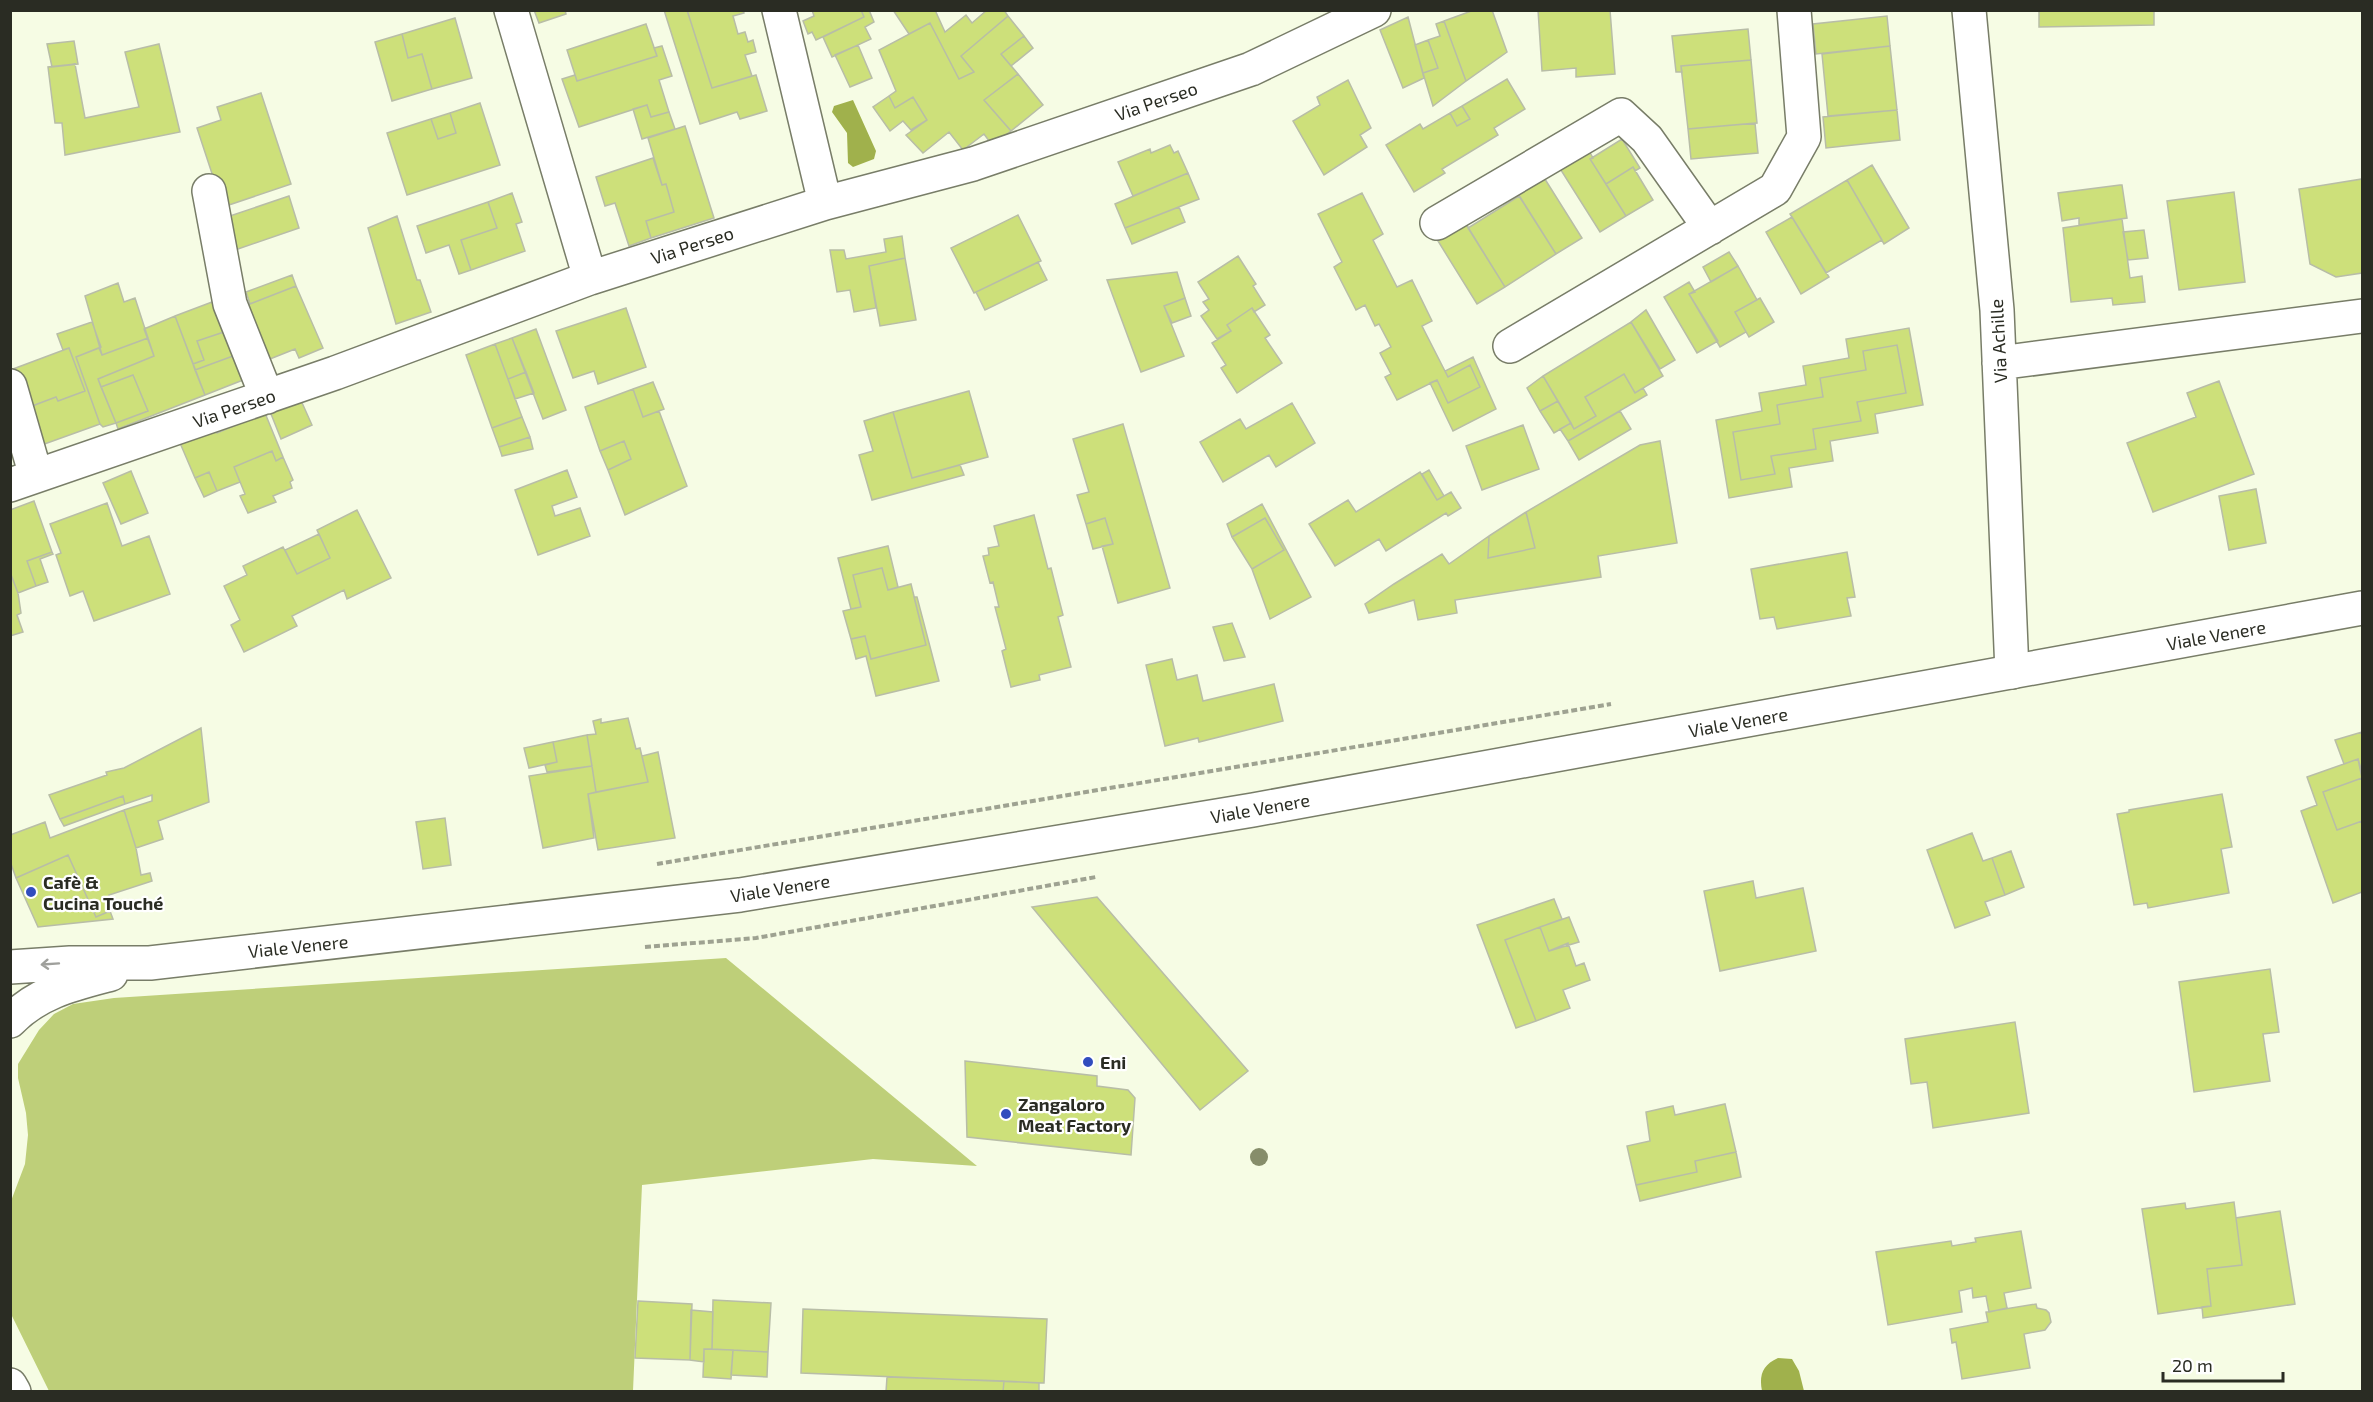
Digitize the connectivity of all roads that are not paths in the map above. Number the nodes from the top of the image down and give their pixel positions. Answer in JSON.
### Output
{"nodes":[{"id":1,"x":511,"y":10,"type":"edge"},
{"id":2,"x":779,"y":10,"type":"edge"},
{"id":3,"x":1374,"y":10,"type":"edge"},
{"id":4,"x":1794,"y":10,"type":"edge"},
{"id":5,"x":1969,"y":10,"type":"edge"},
{"id":6,"x":209,"y":191,"type":"dead end"},
{"id":7,"x":825,"y":203,"type":"junction"},
{"id":8,"x":1437,"y":223,"type":"dead end"},
{"id":9,"x":1710,"y":228,"type":"junction"},
{"id":10,"x":590,"y":278,"type":"junction"},
{"id":11,"x":2362,"y":316,"type":"edge"},
{"id":12,"x":1510,"y":346,"type":"dead end"},
{"id":13,"x":1999,"y":363,"type":"junction"},
{"id":14,"x":10,"y":386,"type":"edge"},
{"id":15,"x":267,"y":397,"type":"junction"},
{"id":16,"x":23,"y":481,"type":"edge"},
{"id":17,"x":2362,"y":608,"type":"edge"},
{"id":18,"x":2012,"y":672,"type":"junction"},
{"id":19,"x":150,"y":963,"type":"junction"},
{"id":20,"x":10,"y":967,"type":"edge"},
{"id":21,"x":10,"y":1021,"type":"edge"},
{"id":22,"x":10,"y":1385,"type":"edge"},
{"id":23,"x":14,"y":1392,"type":"edge"}],
"edges":[{"from":1,"to":10,"type":"street"},
{"from":2,"to":7,"type":"street"},
{"from":3,"to":7,"type":"street","name":"Via Perseo"},
{"from":4,"to":9,"type":"street"},
{"from":5,"to":13,"type":"street","name":"Via Achille"},
{"from":6,"to":15,"type":"street"},
{"from":7,"to":10,"type":"street","name":"Via Perseo"},
{"from":8,"to":9,"type":"street"},
{"from":9,"to":12,"type":"street"},
{"from":10,"to":15,"type":"street","name":"Via Perseo"},
{"from":11,"to":13,"type":"street"},
{"from":13,"to":18,"type":"street","name":"Via Achille"},
{"from":14,"to":16,"type":"street"},
{"from":15,"to":16,"type":"street","name":"Via Perseo"},
{"from":17,"to":18,"type":"street","name":"Viale Venere"},
{"from":18,"to":19,"type":"street","name":"Viale Venere"},
{"from":19,"to":20,"type":"street","name":"Viale Venere","one_way":true},
{"from":19,"to":21,"type":"street","name":"Viale Venere"},
{"from":22,"to":23,"type":"street"}]}
